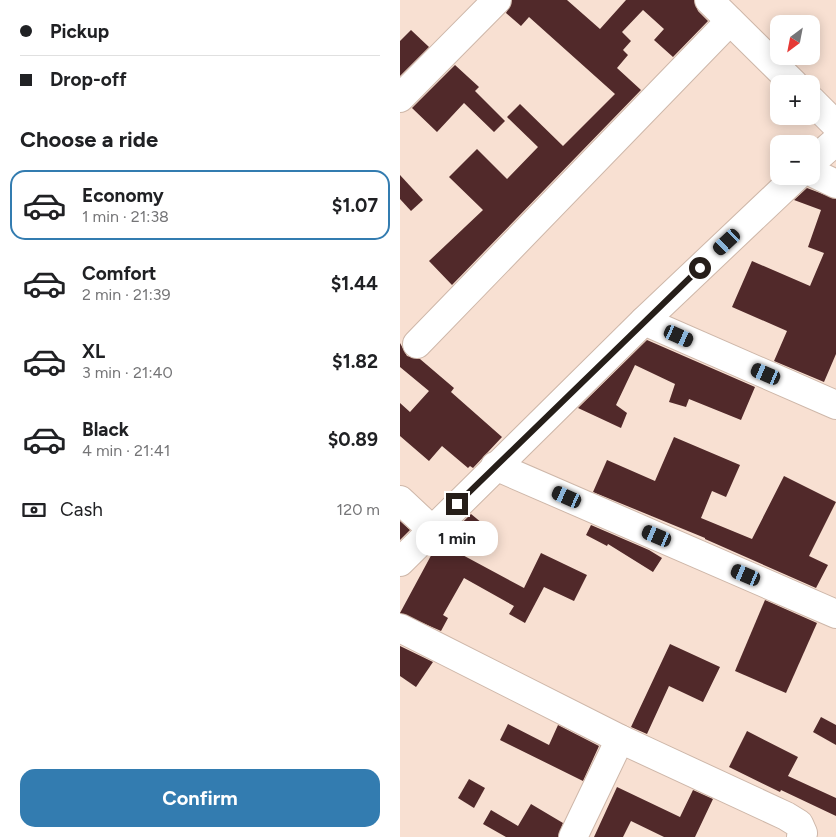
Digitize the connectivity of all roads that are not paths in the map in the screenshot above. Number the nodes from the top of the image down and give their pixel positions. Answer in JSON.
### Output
{"nodes":[{"id":1,"x":497,"y":0,"type":"edge"},
{"id":2,"x":709,"y":0,"type":"edge"},
{"id":3,"x":730,"y":21,"type":"junction"},
{"id":4,"x":785,"y":75,"type":"edge"},
{"id":5,"x":400,"y":98,"type":"edge"},
{"id":6,"x":820,"y":109,"type":"edge"},
{"id":7,"x":836,"y":125,"type":"edge"},
{"id":8,"x":836,"y":141,"type":"edge"},
{"id":9,"x":820,"y":155,"type":"edge"},
{"id":10,"x":820,"y":176,"type":"edge"},
{"id":11,"x":836,"y":184,"type":"edge"},
{"id":12,"x":788,"y":185,"type":"edge"},
{"id":13,"x":644,"y":321,"type":"junction"},
{"id":14,"x":417,"y":344,"type":"dead end"},
{"id":15,"x":836,"y":405,"type":"edge"},
{"id":16,"x":495,"y":466,"type":"junction"},
{"id":17,"x":400,"y":500,"type":"edge"},
{"id":18,"x":431,"y":529,"type":"junction"},
{"id":19,"x":400,"y":562,"type":"edge"},
{"id":20,"x":836,"y":614,"type":"edge"},
{"id":21,"x":400,"y":628,"type":"edge"},
{"id":22,"x":620,"y":739,"type":"junction"},
{"id":23,"x":573,"y":837,"type":"edge"},
{"id":24,"x":801,"y":837,"type":"edge"}],
"edges":[{"from":1,"to":5,"type":"street"},
{"from":2,"to":3,"type":"street"},
{"from":3,"to":4,"type":"street"},
{"from":3,"to":14,"type":"street"},
{"from":6,"to":7,"type":"street"},
{"from":8,"to":9,"type":"street"},
{"from":10,"to":11,"type":"street"},
{"from":12,"to":13,"type":"street"},
{"from":13,"to":15,"type":"street"},
{"from":13,"to":16,"type":"street"},
{"from":16,"to":18,"type":"street"},
{"from":16,"to":20,"type":"street"},
{"from":17,"to":18,"type":"street"},
{"from":18,"to":19,"type":"street"},
{"from":21,"to":22,"type":"street"},
{"from":22,"to":23,"type":"street"},
{"from":22,"to":24,"type":"street"}]}
